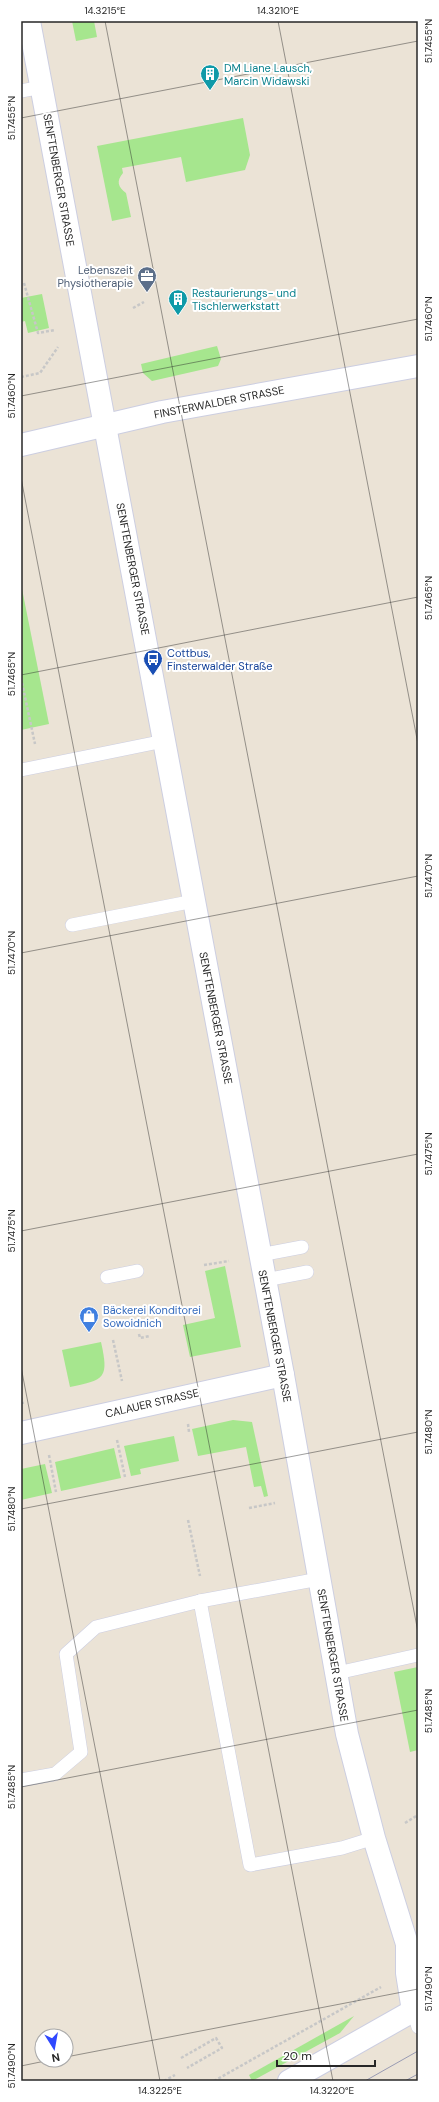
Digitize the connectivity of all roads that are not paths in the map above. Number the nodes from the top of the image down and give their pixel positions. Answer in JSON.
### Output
{"nodes":[{"id":1,"x":29,"y":21,"type":"edge"},
{"id":2,"x":31,"y":89,"type":"edge"},
{"id":3,"x":418,"y":366,"type":"edge"},
{"id":4,"x":105,"y":427,"type":"junction"},
{"id":5,"x":21,"y":445,"type":"edge"},
{"id":6,"x":164,"y":741,"type":"junction"},
{"id":7,"x":21,"y":770,"type":"edge"},
{"id":8,"x":194,"y":901,"type":"junction"},
{"id":9,"x":72,"y":925,"type":"dead end"},
{"id":10,"x":302,"y":1247,"type":"dead end"},
{"id":11,"x":260,"y":1255,"type":"junction"},
{"id":12,"x":137,"y":1271,"type":"dead end"},
{"id":13,"x":307,"y":1272,"type":"dead end"},
{"id":14,"x":107,"y":1276,"type":"dead end"},
{"id":15,"x":265,"y":1280,"type":"junction"},
{"id":16,"x":283,"y":1375,"type":"junction"},
{"id":17,"x":21,"y":1433,"type":"edge"},
{"id":18,"x":319,"y":1579,"type":"junction"},
{"id":19,"x":200,"y":1601,"type":"junction"},
{"id":20,"x":418,"y":1655,"type":"edge"},
{"id":21,"x":337,"y":1673,"type":"junction"},
{"id":22,"x":21,"y":1780,"type":"edge"},
{"id":23,"x":374,"y":1838,"type":"junction"},
{"id":24,"x":416,"y":2015,"type":"edge"},
{"id":25,"x":290,"y":2081,"type":"edge"}],
"edges":[{"from":1,"to":2,"type":"street","name":"SENFTENBERGER STRASSE"},
{"from":2,"to":4,"type":"street","name":"SENFTENBERGER STRASSE"},
{"from":3,"to":4,"type":"street","name":"FINSTERWALDER STRASSE"},
{"from":4,"to":5,"type":"street","name":"FINSTERWALDER STRASSE"},
{"from":4,"to":6,"type":"street","name":"SENFTENBERGER STRASSE"},
{"from":6,"to":7,"type":"lane"},
{"from":6,"to":8,"type":"street","name":"SENFTENBERGER STRASSE"},
{"from":8,"to":9,"type":"lane"},
{"from":8,"to":11,"type":"street","name":"SENFTENBERGER STRASSE"},
{"from":10,"to":11,"type":"lane"},
{"from":11,"to":15,"type":"street","name":"SENFTENBERGER STRASSE"},
{"from":12,"to":14,"type":"lane"},
{"from":13,"to":15,"type":"lane"},
{"from":15,"to":16,"type":"street","name":"SENFTENBERGER STRASSE"},
{"from":16,"to":17,"type":"street","name":"CALAUER STRASSE"},
{"from":16,"to":18,"type":"street","name":"SENFTENBERGER STRASSE"},
{"from":18,"to":19,"type":"lane"},
{"from":18,"to":21,"type":"street","name":"SENFTENBERGER STRASSE"},
{"from":19,"to":22,"type":"lane"},
{"from":19,"to":23,"type":"lane"},
{"from":20,"to":21,"type":"lane"},
{"from":21,"to":23,"type":"street","name":"SENFTENBERGER STRASSE"},
{"from":23,"to":24,"type":"street","name":"SENFTENBERGER STRASSE"},
{"from":24,"to":25,"type":"street"}]}
